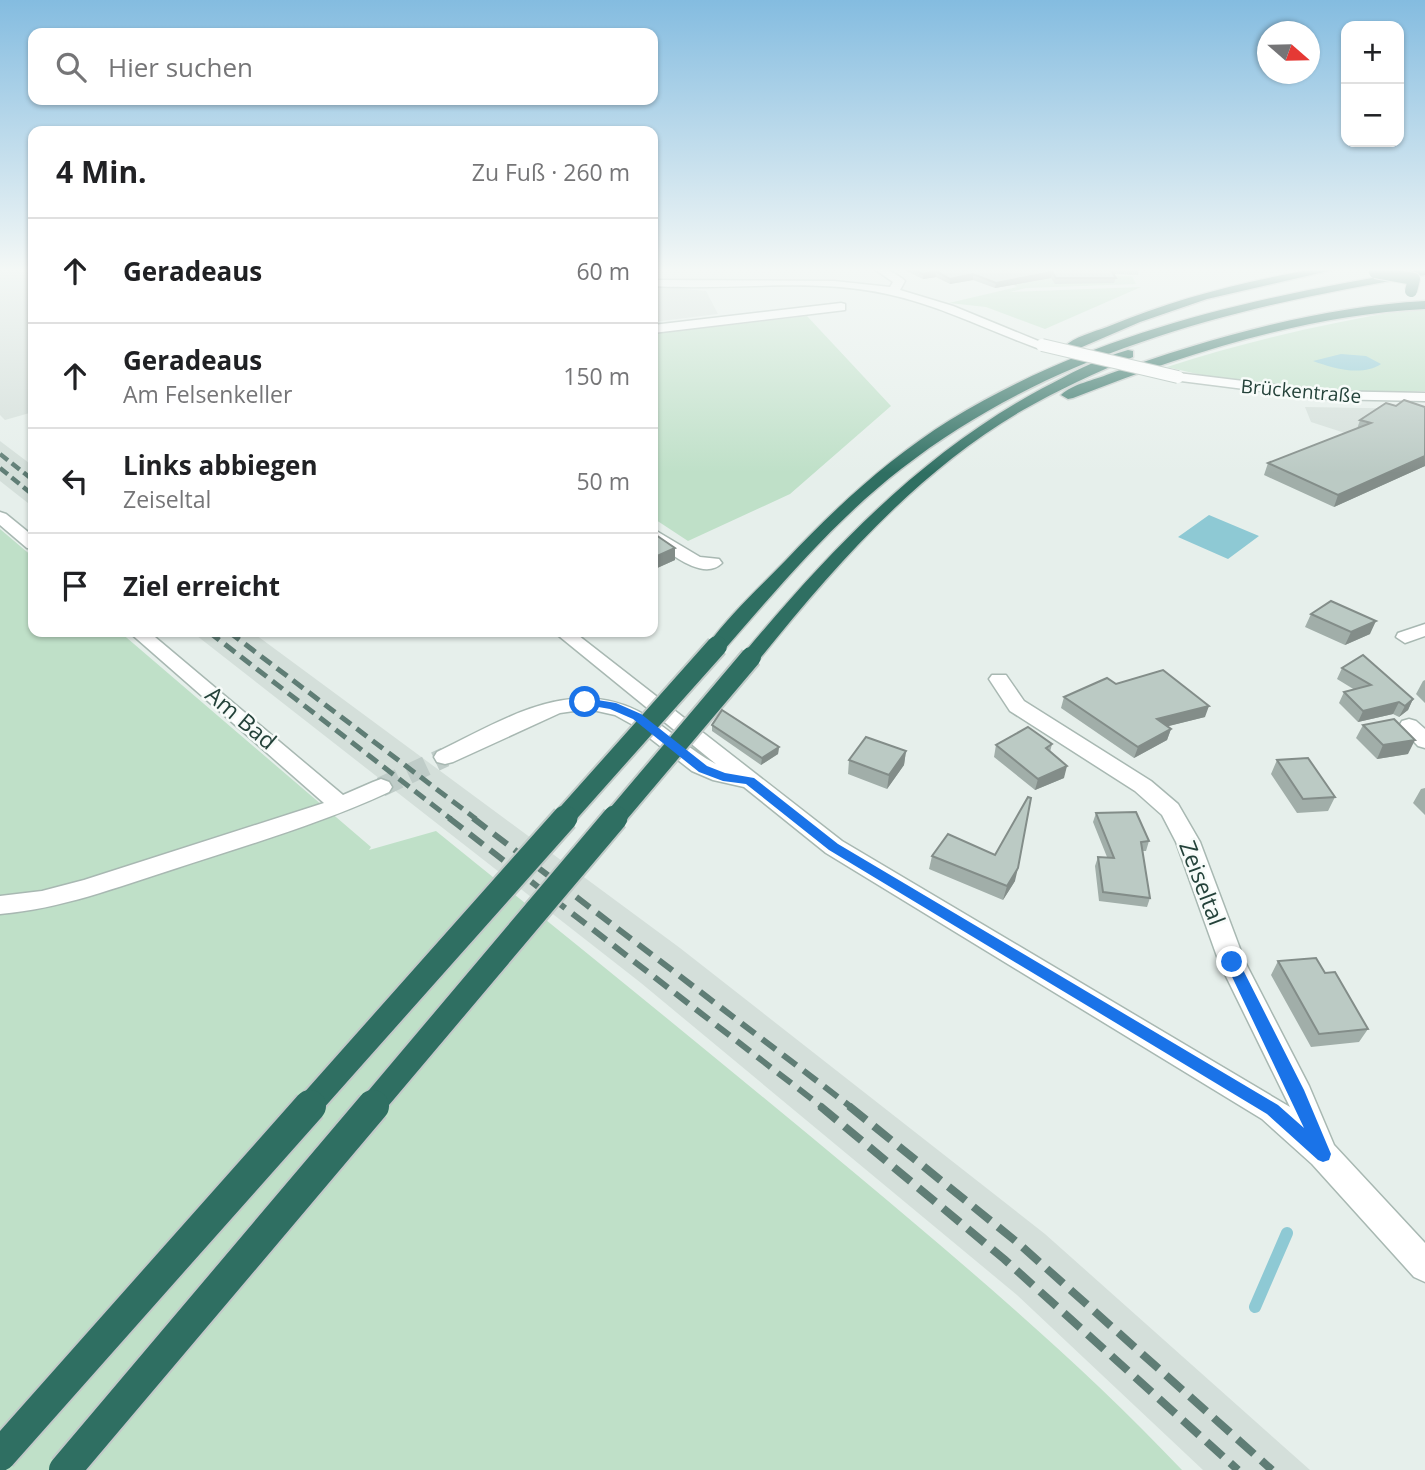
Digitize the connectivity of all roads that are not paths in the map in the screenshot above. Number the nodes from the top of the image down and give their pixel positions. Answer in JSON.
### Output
{"nodes":[{"id":1,"x":1020,"y":337,"type":"edge"},
{"id":2,"x":1094,"y":337,"type":"edge"},
{"id":3,"x":1138,"y":337,"type":"edge"},
{"id":4,"x":1180,"y":337,"type":"edge"},
{"id":5,"x":1244,"y":337,"type":"edge"},
{"id":6,"x":1425,"y":397,"type":"edge"},
{"id":7,"x":942,"y":432,"type":"junction"},
{"id":8,"x":949,"y":452,"type":"junction"},
{"id":9,"x":0,"y":517,"type":"edge"},
{"id":10,"x":658,"y":537,"type":"edge"},
{"id":11,"x":28,"y":540,"type":"edge"},
{"id":12,"x":713,"y":563,"type":"dead end"},
{"id":13,"x":1425,"y":630,"type":"edge"},
{"id":14,"x":144,"y":637,"type":"edge"},
{"id":15,"x":569,"y":637,"type":"edge"},
{"id":16,"x":1405,"y":637,"type":"dead end"},
{"id":17,"x":999,"y":679,"type":"dead end"},
{"id":18,"x":1409,"y":726,"type":"dead end"},
{"id":19,"x":1425,"y":741,"type":"edge"},
{"id":20,"x":445,"y":757,"type":"tunnel mouth"},
{"id":21,"x":750,"y":781,"type":"junction"},
{"id":22,"x":381,"y":787,"type":"tunnel mouth"},
{"id":23,"x":342,"y":806,"type":"junction"},
{"id":24,"x":0,"y":905,"type":"edge"},
{"id":25,"x":1323,"y":1154,"type":"junction"},
{"id":26,"x":1425,"y":1266,"type":"edge"},
{"id":27,"x":0,"y":1455,"type":"edge"},
{"id":28,"x":65,"y":1470,"type":"edge"}],
"edges":[{"from":1,"to":6,"type":"street","name":"Brückentraße","bridge":true},
{"from":2,"to":7,"type":"highway"},
{"from":3,"to":7,"type":"highway"},
{"from":4,"to":8,"type":"highway"},
{"from":5,"to":8,"type":"highway"},
{"from":7,"to":27,"type":"highway","bridge":true},
{"from":8,"to":28,"type":"highway","bridge":true},
{"from":9,"to":11,"type":"street"},
{"from":10,"to":12,"type":"street"},
{"from":13,"to":16,"type":"street"},
{"from":14,"to":23,"type":"street","name":"Am Bad"},
{"from":15,"to":21,"type":"street"},
{"from":17,"to":25,"type":"street","name":"Zeiseltal"},
{"from":18,"to":19,"type":"street"},
{"from":20,"to":21,"type":"street"},
{"from":21,"to":25,"type":"street"},
{"from":22,"to":23,"type":"street"},
{"from":23,"to":24,"type":"street"},
{"from":25,"to":26,"type":"street"}]}
